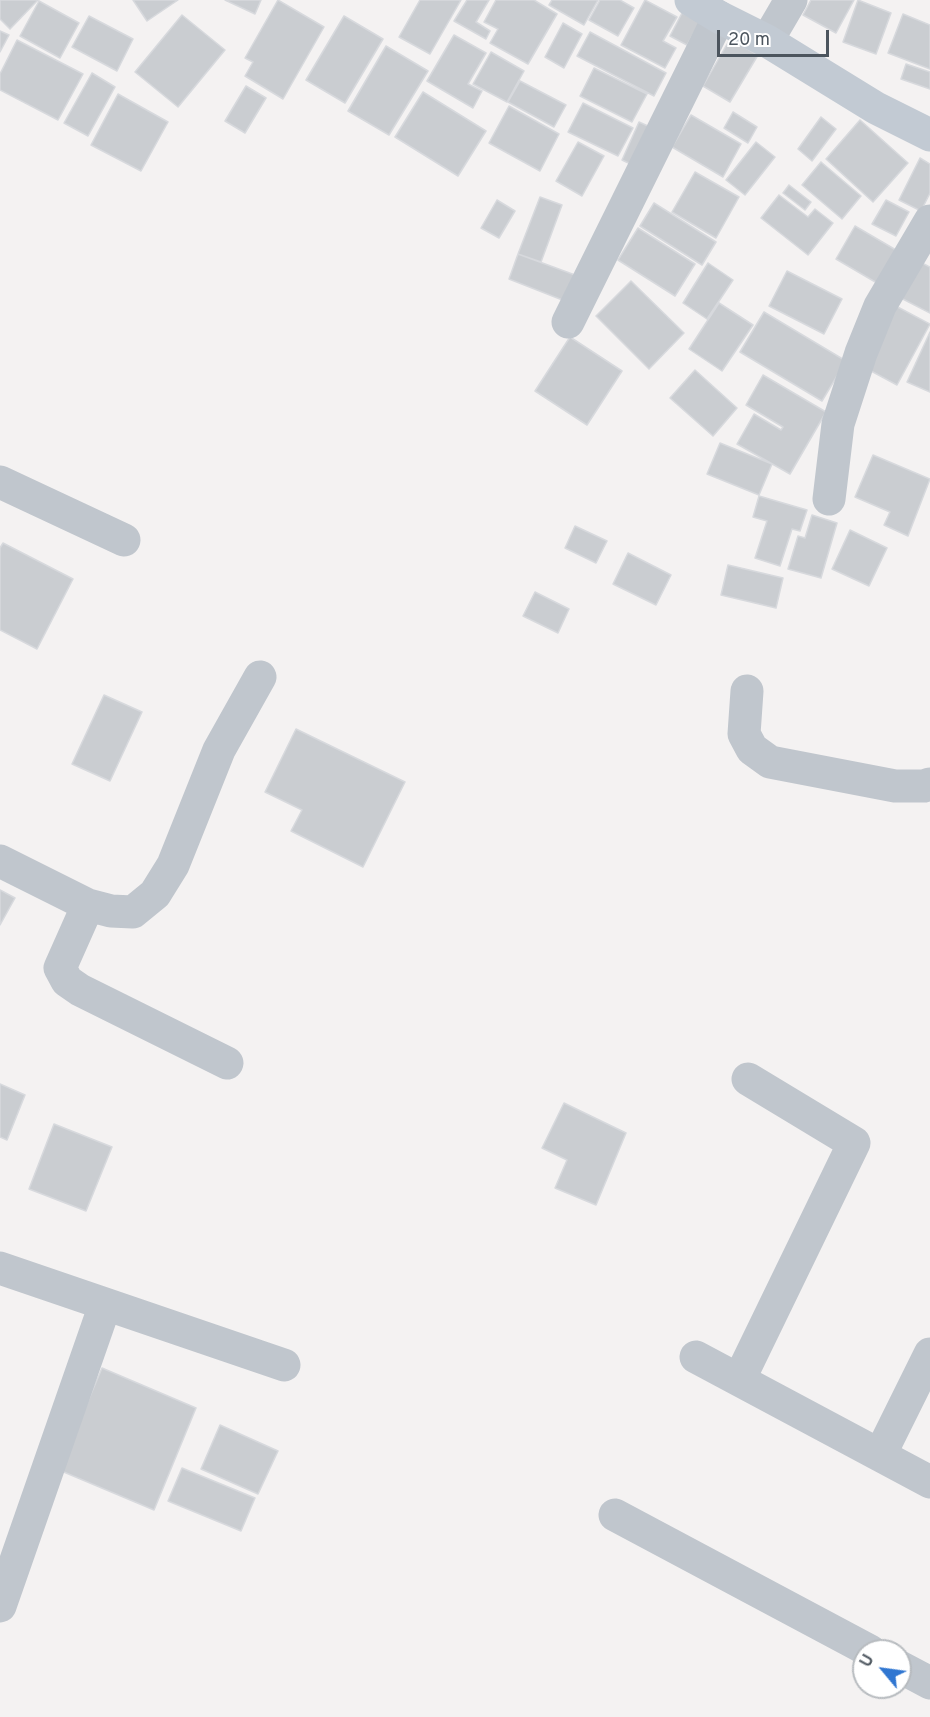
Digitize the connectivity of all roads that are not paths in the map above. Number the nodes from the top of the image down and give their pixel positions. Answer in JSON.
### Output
{"nodes":[{"id":1,"x":691,"y":0,"type":"edge"},
{"id":2,"x":791,"y":0,"type":"edge"},
{"id":3,"x":719,"y":17,"type":"junction"},
{"id":4,"x":767,"y":41,"type":"junction"},
{"id":5,"x":930,"y":135,"type":"edge"},
{"id":6,"x":930,"y":221,"type":"edge"},
{"id":7,"x":568,"y":322,"type":"dead end"},
{"id":8,"x":0,"y":482,"type":"edge"},
{"id":9,"x":829,"y":499,"type":"dead end"},
{"id":10,"x":124,"y":540,"type":"dead end"},
{"id":11,"x":260,"y":677,"type":"dead end"},
{"id":12,"x":747,"y":691,"type":"dead end"},
{"id":13,"x":930,"y":784,"type":"edge"},
{"id":14,"x":0,"y":861,"type":"edge"},
{"id":15,"x":87,"y":905,"type":"junction"},
{"id":16,"x":227,"y":1063,"type":"dead end"},
{"id":17,"x":748,"y":1079,"type":"dead end"},
{"id":18,"x":0,"y":1268,"type":"edge"},
{"id":19,"x":105,"y":1305,"type":"junction"},
{"id":20,"x":930,"y":1354,"type":"edge"},
{"id":21,"x":696,"y":1357,"type":"dead end"},
{"id":22,"x":284,"y":1365,"type":"dead end"},
{"id":23,"x":739,"y":1380,"type":"junction"},
{"id":24,"x":879,"y":1455,"type":"junction"},
{"id":25,"x":930,"y":1482,"type":"edge"},
{"id":26,"x":615,"y":1515,"type":"dead end"},
{"id":27,"x":0,"y":1606,"type":"edge"},
{"id":28,"x":852,"y":1641,"type":"edge"},
{"id":29,"x":912,"y":1673,"type":"edge"},
{"id":30,"x":930,"y":1683,"type":"edge"}],
"edges":[{"from":1,"to":3,"type":"street"},
{"from":2,"to":4,"type":"street"},
{"from":3,"to":4,"type":"street"},
{"from":3,"to":7,"type":"street"},
{"from":4,"to":5,"type":"street"},
{"from":6,"to":9,"type":"street"},
{"from":8,"to":10,"type":"street"},
{"from":11,"to":15,"type":"street"},
{"from":12,"to":13,"type":"street"},
{"from":14,"to":15,"type":"street"},
{"from":15,"to":16,"type":"street"},
{"from":17,"to":23,"type":"street"},
{"from":18,"to":19,"type":"street"},
{"from":19,"to":22,"type":"street"},
{"from":19,"to":27,"type":"street"},
{"from":20,"to":24,"type":"street"},
{"from":21,"to":23,"type":"street"},
{"from":23,"to":24,"type":"street"},
{"from":24,"to":25,"type":"street"},
{"from":26,"to":28,"type":"street"},
{"from":29,"to":30,"type":"street"}]}
